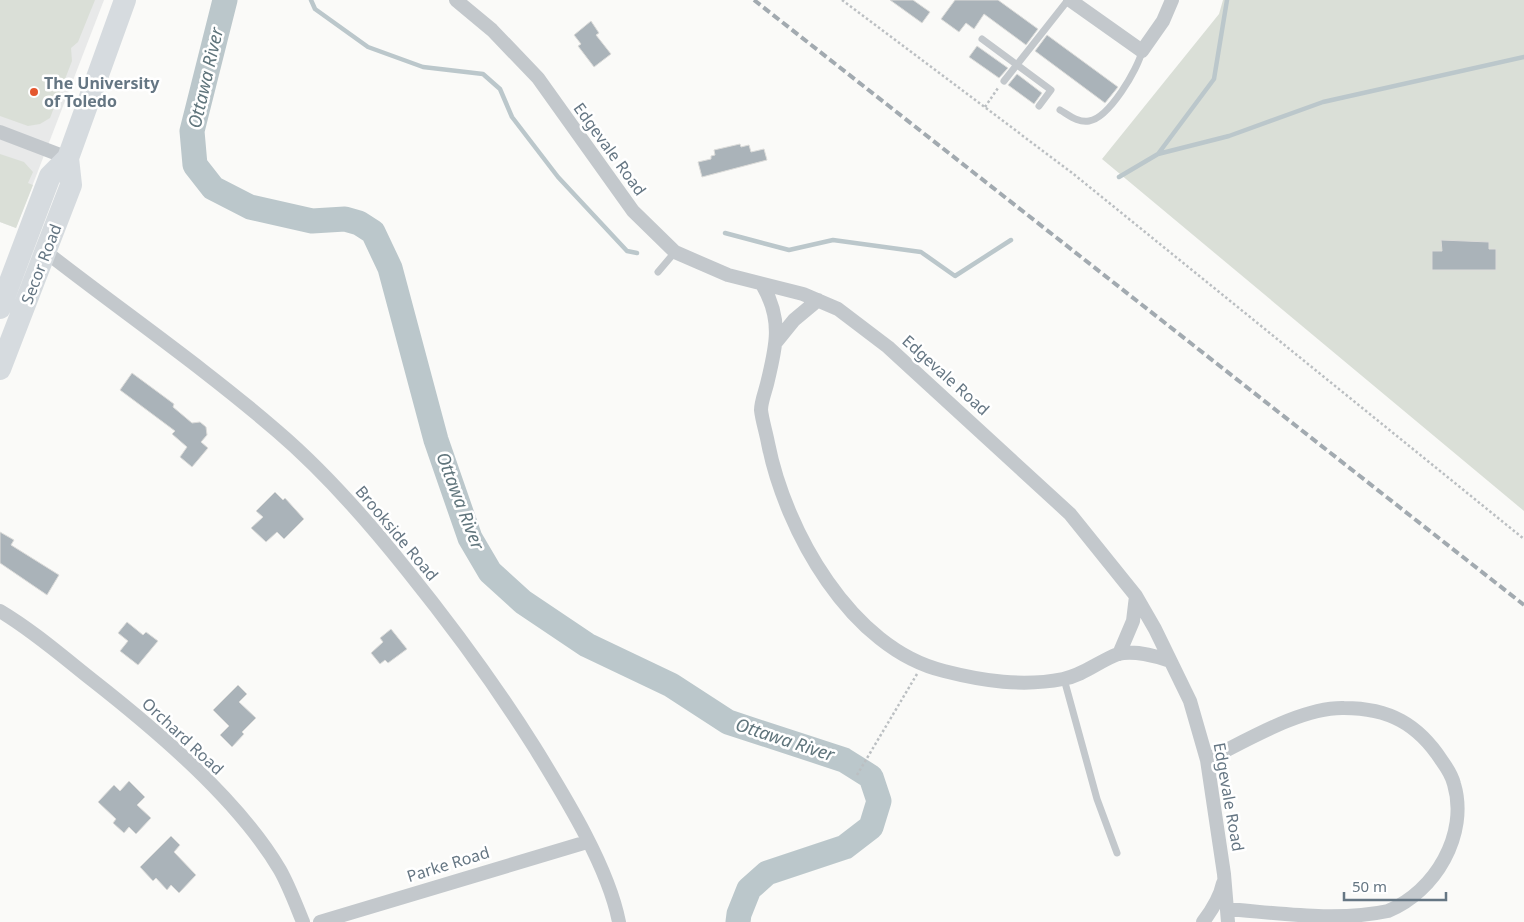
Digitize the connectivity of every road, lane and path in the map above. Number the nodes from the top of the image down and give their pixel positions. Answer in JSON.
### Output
{"nodes":[{"id":1,"x":125,"y":0,"type":"edge"},
{"id":2,"x":456,"y":0,"type":"edge"},
{"id":3,"x":842,"y":0,"type":"edge"},
{"id":4,"x":1069,"y":0,"type":"edge"},
{"id":5,"x":1172,"y":0,"type":"edge"},
{"id":6,"x":982,"y":39,"type":"dead end"},
{"id":7,"x":1142,"y":51,"type":"junction"},
{"id":8,"x":1017,"y":64,"type":"junction"},
{"id":9,"x":1004,"y":81,"type":"joint"},
{"id":10,"x":1038,"y":106,"type":"dead end"},
{"id":11,"x":985,"y":107,"type":"junction"},
{"id":12,"x":1060,"y":110,"type":"dead end"},
{"id":13,"x":0,"y":132,"type":"edge"},
{"id":14,"x":68,"y":158,"type":"junction"},
{"id":15,"x":46,"y":252,"type":"junction"},
{"id":16,"x":676,"y":252,"type":"junction"},
{"id":17,"x":658,"y":272,"type":"dead end"},
{"id":18,"x":5,"y":284,"type":"edge"},
{"id":19,"x":763,"y":286,"type":"junction"},
{"id":20,"x":818,"y":300,"type":"junction"},
{"id":21,"x":0,"y":308,"type":"edge"},
{"id":22,"x":777,"y":341,"type":"junction"},
{"id":23,"x":0,"y":369,"type":"edge"},
{"id":24,"x":1524,"y":540,"type":"edge"},
{"id":25,"x":1136,"y":596,"type":"junction"},
{"id":26,"x":0,"y":611,"type":"edge"},
{"id":27,"x":1119,"y":654,"type":"junction"},
{"id":28,"x":1170,"y":660,"type":"junction"},
{"id":29,"x":924,"y":664,"type":"junction"},
{"id":30,"x":1064,"y":679,"type":"junction"},
{"id":31,"x":1208,"y":760,"type":"junction"},
{"id":32,"x":857,"y":775,"type":"dead end"},
{"id":33,"x":587,"y":842,"type":"junction"},
{"id":34,"x":1117,"y":853,"type":"dead end"},
{"id":35,"x":1224,"y":874,"type":"junction"},
{"id":36,"x":1227,"y":916,"type":"edge"},
{"id":37,"x":303,"y":922,"type":"edge"},
{"id":38,"x":320,"y":922,"type":"edge"},
{"id":39,"x":619,"y":922,"type":"edge"},
{"id":40,"x":1203,"y":922,"type":"edge"}],
"edges":[{"from":1,"to":14,"type":"main road","name":"Secor Road"},
{"from":2,"to":16,"type":"street","name":"Edgevale Road"},
{"from":3,"to":11,"type":"path"},
{"from":4,"to":7,"type":"street"},
{"from":4,"to":8,"type":"lane"},
{"from":5,"to":7,"type":"street"},
{"from":6,"to":8,"type":"lane"},
{"from":7,"to":12,"type":"lane"},
{"from":8,"to":9,"type":"lane"},
{"from":8,"to":10,"type":"lane"},
{"from":9,"to":11,"type":"path"},
{"from":11,"to":24,"type":"path"},
{"from":13,"to":14,"type":"street"},
{"from":14,"to":15,"type":"main road","name":"Secor Road"},
{"from":14,"to":18,"type":"main road","name":"Secor Road"},
{"from":15,"to":23,"type":"main road","name":"Secor Road"},
{"from":15,"to":33,"type":"street","name":"Brookside Road"},
{"from":16,"to":17,"type":"lane"},
{"from":16,"to":19,"type":"street","name":"Edgevale Road"},
{"from":18,"to":21,"type":"main road","name":"Secor Road"},
{"from":19,"to":20,"type":"street","name":"Edgevale Road"},
{"from":19,"to":22,"type":"street"},
{"from":20,"to":22,"type":"street"},
{"from":20,"to":25,"type":"street","name":"Edgevale Road"},
{"from":22,"to":29,"type":"street"},
{"from":25,"to":27,"type":"street"},
{"from":25,"to":28,"type":"street","name":"Edgevale Road"},
{"from":26,"to":37,"type":"street","name":"Orchard Road"},
{"from":27,"to":28,"type":"street"},
{"from":27,"to":30,"type":"street"},
{"from":28,"to":31,"type":"street","name":"Edgevale Road"},
{"from":29,"to":30,"type":"street"},
{"from":29,"to":32,"type":"path"},
{"from":30,"to":34,"type":"lane"},
{"from":31,"to":35,"type":"street","name":"Edgevale Road"},
{"from":31,"to":36,"type":"street"},
{"from":33,"to":38,"type":"street","name":"Parke Road"},
{"from":33,"to":39,"type":"street","name":"Brookside Road"},
{"from":35,"to":36,"type":"street","name":"Edgevale Road"},
{"from":35,"to":40,"type":"street"}]}
